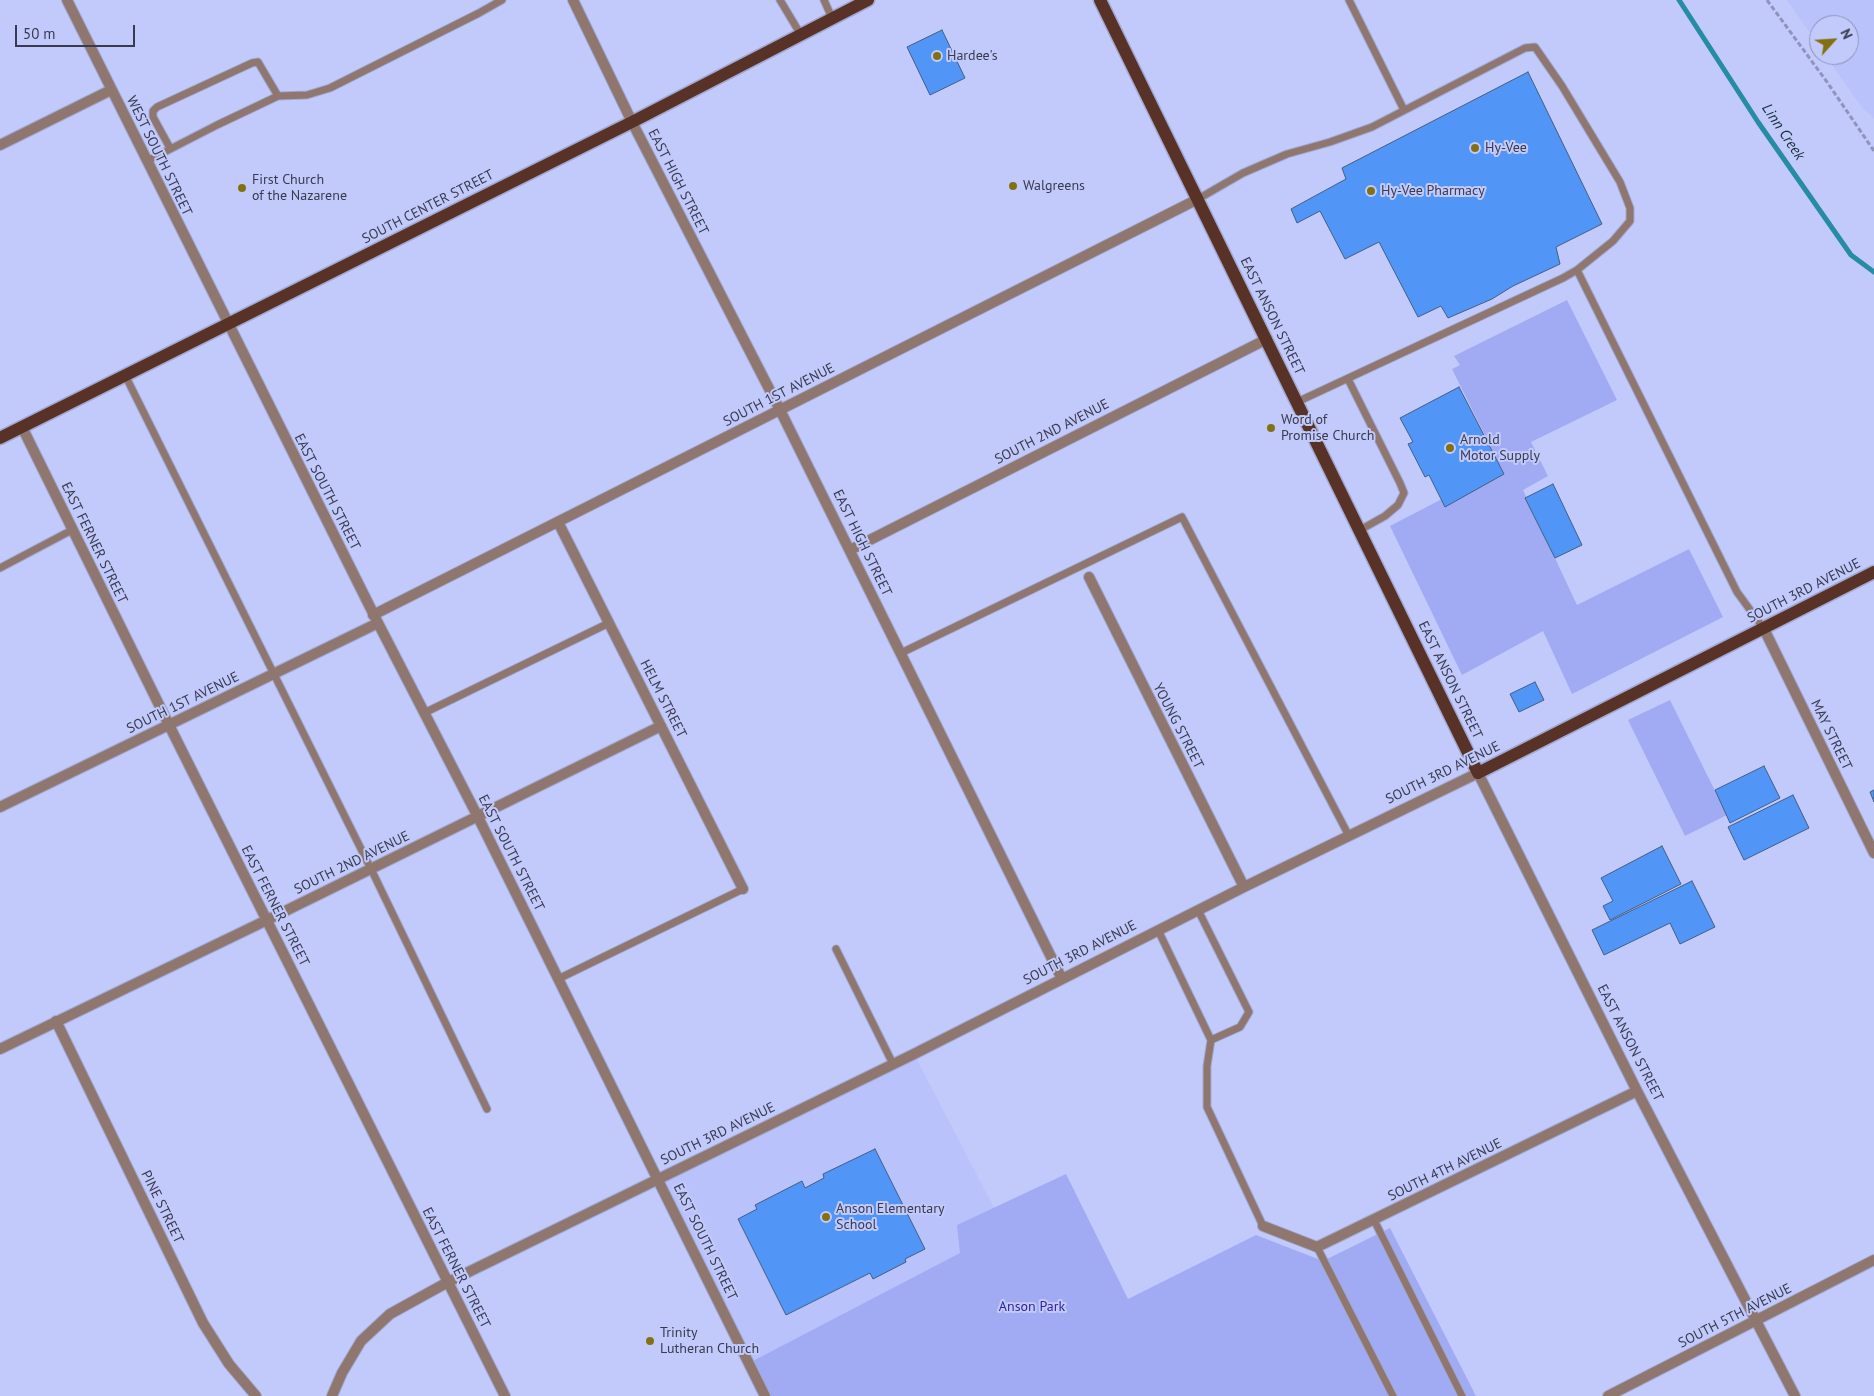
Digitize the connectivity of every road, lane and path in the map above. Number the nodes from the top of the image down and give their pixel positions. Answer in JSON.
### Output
{"nodes":[{"id":1,"x":66,"y":0,"type":"edge"},
{"id":2,"x":502,"y":0,"type":"edge"},
{"id":3,"x":572,"y":0,"type":"edge"},
{"id":4,"x":780,"y":0,"type":"edge"},
{"id":5,"x":824,"y":0,"type":"edge"},
{"id":6,"x":868,"y":0,"type":"edge"},
{"id":7,"x":1100,"y":0,"type":"edge"},
{"id":8,"x":1349,"y":0,"type":"edge"},
{"id":9,"x":1767,"y":0,"type":"edge"},
{"id":10,"x":832,"y":18,"type":"junction"},
{"id":11,"x":801,"y":35,"type":"junction"},
{"id":12,"x":111,"y":90,"type":"junction"},
{"id":13,"x":278,"y":96,"type":"junction"},
{"id":14,"x":1404,"y":110,"type":"junction"},
{"id":15,"x":632,"y":122,"type":"junction"},
{"id":16,"x":0,"y":145,"type":"edge"},
{"id":17,"x":170,"y":148,"type":"junction"},
{"id":18,"x":1874,"y":151,"type":"edge"},
{"id":19,"x":147,"y":161,"type":"junction"},
{"id":20,"x":1198,"y":199,"type":"junction"},
{"id":21,"x":1576,"y":270,"type":"junction"},
{"id":22,"x":227,"y":324,"type":"junction"},
{"id":23,"x":1267,"y":339,"type":"junction"},
{"id":24,"x":125,"y":375,"type":"junction"},
{"id":25,"x":1348,"y":378,"type":"junction"},
{"id":26,"x":1298,"y":402,"type":"junction"},
{"id":27,"x":780,"y":410,"type":"junction"},
{"id":28,"x":22,"y":427,"type":"junction"},
{"id":29,"x":0,"y":438,"type":"edge"},
{"id":30,"x":558,"y":522,"type":"junction"},
{"id":31,"x":72,"y":530,"type":"junction"},
{"id":32,"x":1360,"y":530,"type":"junction"},
{"id":33,"x":850,"y":550,"type":"junction"},
{"id":34,"x":0,"y":568,"type":"edge"},
{"id":35,"x":1874,"y":572,"type":"edge"},
{"id":36,"x":1089,"y":576,"type":"dead end"},
{"id":37,"x":376,"y":619,"type":"junction"},
{"id":38,"x":609,"y":623,"type":"junction"},
{"id":39,"x":1764,"y":628,"type":"junction"},
{"id":40,"x":901,"y":653,"type":"junction"},
{"id":41,"x":273,"y":674,"type":"junction"},
{"id":42,"x":424,"y":713,"type":"junction"},
{"id":43,"x":169,"y":725,"type":"junction"},
{"id":44,"x":661,"y":726,"type":"junction"},
{"id":45,"x":1478,"y":773,"type":"junction"},
{"id":46,"x":0,"y":807,"type":"edge"},
{"id":47,"x":478,"y":817,"type":"junction"},
{"id":48,"x":1350,"y":836,"type":"junction"},
{"id":49,"x":1874,"y":853,"type":"edge"},
{"id":50,"x":371,"y":870,"type":"junction"},
{"id":51,"x":1244,"y":887,"type":"junction"},
{"id":52,"x":743,"y":888,"type":"joint"},
{"id":53,"x":1198,"y":910,"type":"junction"},
{"id":54,"x":267,"y":920,"type":"junction"},
{"id":55,"x":1158,"y":930,"type":"junction"},
{"id":56,"x":836,"y":949,"type":"dead end"},
{"id":57,"x":558,"y":978,"type":"junction"},
{"id":58,"x":1062,"y":979,"type":"junction"},
{"id":59,"x":56,"y":1021,"type":"junction"},
{"id":60,"x":1211,"y":1040,"type":"junction"},
{"id":61,"x":0,"y":1048,"type":"edge"},
{"id":62,"x":894,"y":1064,"type":"junction"},
{"id":63,"x":1637,"y":1091,"type":"junction"},
{"id":64,"x":487,"y":1109,"type":"dead end"},
{"id":65,"x":659,"y":1179,"type":"junction"},
{"id":66,"x":1374,"y":1220,"type":"junction"},
{"id":67,"x":1264,"y":1226,"type":"joint"},
{"id":68,"x":1318,"y":1247,"type":"junction"},
{"id":69,"x":1874,"y":1260,"type":"edge"},
{"id":70,"x":448,"y":1282,"type":"junction"},
{"id":71,"x":1756,"y":1320,"type":"junction"},
{"id":72,"x":256,"y":1396,"type":"edge"},
{"id":73,"x":332,"y":1396,"type":"edge"},
{"id":74,"x":505,"y":1396,"type":"edge"},
{"id":75,"x":765,"y":1396,"type":"edge"},
{"id":76,"x":1394,"y":1396,"type":"edge"},
{"id":77,"x":1462,"y":1396,"type":"edge"},
{"id":78,"x":1608,"y":1396,"type":"edge"},
{"id":79,"x":1795,"y":1396,"type":"edge"}],
"edges":[{"from":1,"to":12,"type":"street","name":"WEST SOUTH STREET"},
{"from":2,"to":13,"type":"lane"},
{"from":3,"to":15,"type":"street","name":"EAST HIGH STREET"},
{"from":4,"to":11,"type":"lane"},
{"from":5,"to":10,"type":"lane"},
{"from":6,"to":10,"type":"main road","name":"SOUTH CENTER STREET"},
{"from":7,"to":20,"type":"main road","name":"EAST ANSON STREET"},
{"from":8,"to":14,"type":"lane"},
{"from":9,"to":18,"type":"path"},
{"from":10,"to":11,"type":"main road","name":"SOUTH CENTER STREET"},
{"from":11,"to":15,"type":"main road","name":"SOUTH CENTER STREET"},
{"from":12,"to":16,"type":"street"},
{"from":12,"to":19,"type":"street","name":"WEST SOUTH STREET"},
{"from":13,"to":17,"type":"lane"},
{"from":13,"to":17,"type":"lane"},
{"from":14,"to":20,"type":"lane"},
{"from":14,"to":21,"type":"lane"},
{"from":15,"to":22,"type":"main road","name":"SOUTH CENTER STREET"},
{"from":15,"to":27,"type":"street","name":"EAST HIGH STREET"},
{"from":17,"to":19,"type":"lane"},
{"from":19,"to":22,"type":"street","name":"WEST SOUTH STREET"},
{"from":20,"to":23,"type":"main road","name":"EAST ANSON STREET"},
{"from":20,"to":27,"type":"street","name":"SOUTH 1ST AVENUE"},
{"from":21,"to":25,"type":"lane"},
{"from":21,"to":39,"type":"lane"},
{"from":22,"to":24,"type":"main road","name":"SOUTH CENTER STREET"},
{"from":22,"to":37,"type":"street","name":"EAST SOUTH STREET"},
{"from":23,"to":26,"type":"main road","name":"EAST ANSON STREET"},
{"from":23,"to":33,"type":"street","name":"SOUTH 2ND AVENUE"},
{"from":24,"to":28,"type":"main road","name":"SOUTH CENTER STREET"},
{"from":24,"to":41,"type":"lane"},
{"from":25,"to":26,"type":"lane"},
{"from":25,"to":32,"type":"lane"},
{"from":26,"to":32,"type":"main road","name":"EAST ANSON STREET"},
{"from":27,"to":30,"type":"street","name":"SOUTH 1ST AVENUE"},
{"from":27,"to":33,"type":"street","name":"EAST HIGH STREET"},
{"from":28,"to":29,"type":"main road","name":"SOUTH CENTER STREET"},
{"from":28,"to":31,"type":"street","name":"EAST FERNER STREET"},
{"from":30,"to":37,"type":"street","name":"SOUTH 1ST AVENUE"},
{"from":30,"to":38,"type":"street","name":"HELM STREET"},
{"from":31,"to":34,"type":"lane"},
{"from":31,"to":43,"type":"street","name":"EAST FERNER STREET"},
{"from":32,"to":45,"type":"main road","name":"EAST ANSON STREET"},
{"from":33,"to":40,"type":"street","name":"EAST HIGH STREET"},
{"from":35,"to":39,"type":"main road","name":"SOUTH 3RD AVENUE"},
{"from":36,"to":51,"type":"street","name":"YOUNG STREET"},
{"from":37,"to":41,"type":"street","name":"SOUTH 1ST AVENUE"},
{"from":37,"to":42,"type":"street","name":"EAST SOUTH STREET"},
{"from":38,"to":42,"type":"lane"},
{"from":38,"to":44,"type":"street","name":"HELM STREET"},
{"from":39,"to":45,"type":"main road","name":"SOUTH 3RD AVENUE"},
{"from":39,"to":49,"type":"street","name":"MAY STREET"},
{"from":40,"to":48,"type":"lane"},
{"from":40,"to":58,"type":"street","name":"EAST HIGH STREET"},
{"from":41,"to":43,"type":"street","name":"SOUTH 1ST AVENUE"},
{"from":41,"to":50,"type":"lane"},
{"from":42,"to":47,"type":"street","name":"EAST SOUTH STREET"},
{"from":43,"to":46,"type":"street","name":"SOUTH 1ST AVENUE"},
{"from":43,"to":54,"type":"street","name":"EAST FERNER STREET"},
{"from":44,"to":47,"type":"street","name":"SOUTH 2ND AVENUE"},
{"from":44,"to":52,"type":"street","name":"HELM STREET"},
{"from":45,"to":48,"type":"street","name":"SOUTH 3RD AVENUE"},
{"from":45,"to":63,"type":"street","name":"EAST ANSON STREET"},
{"from":47,"to":50,"type":"street","name":"SOUTH 2ND AVENUE"},
{"from":47,"to":57,"type":"street","name":"EAST SOUTH STREET"},
{"from":48,"to":51,"type":"street","name":"SOUTH 3RD AVENUE"},
{"from":50,"to":54,"type":"street","name":"SOUTH 2ND AVENUE"},
{"from":50,"to":64,"type":"lane"},
{"from":51,"to":53,"type":"street","name":"SOUTH 3RD AVENUE"},
{"from":52,"to":57,"type":"lane"},
{"from":53,"to":55,"type":"street","name":"SOUTH 3RD AVENUE"},
{"from":53,"to":60,"type":"lane"},
{"from":54,"to":59,"type":"street","name":"SOUTH 2ND AVENUE"},
{"from":54,"to":70,"type":"street","name":"EAST FERNER STREET"},
{"from":55,"to":58,"type":"street","name":"SOUTH 3RD AVENUE"},
{"from":55,"to":60,"type":"lane"},
{"from":56,"to":62,"type":"lane"},
{"from":57,"to":65,"type":"street","name":"EAST SOUTH STREET"},
{"from":58,"to":62,"type":"street","name":"SOUTH 3RD AVENUE"},
{"from":59,"to":61,"type":"street","name":"SOUTH 2ND AVENUE"},
{"from":59,"to":72,"type":"street","name":"PINE STREET"},
{"from":60,"to":67,"type":"lane"},
{"from":62,"to":65,"type":"street","name":"SOUTH 3RD AVENUE"},
{"from":63,"to":66,"type":"street","name":"SOUTH 4TH AVENUE"},
{"from":63,"to":71,"type":"street","name":"EAST ANSON STREET"},
{"from":65,"to":70,"type":"street","name":"SOUTH 3RD AVENUE"},
{"from":65,"to":75,"type":"street","name":"EAST SOUTH STREET"},
{"from":66,"to":68,"type":"street","name":"SOUTH 4TH AVENUE"},
{"from":66,"to":77,"type":"lane"},
{"from":67,"to":68,"type":"street"},
{"from":68,"to":76,"type":"lane"},
{"from":69,"to":71,"type":"street","name":"SOUTH 5TH AVENUE"},
{"from":70,"to":73,"type":"street","name":"SOUTH 3RD AVENUE"},
{"from":70,"to":74,"type":"street","name":"EAST FERNER STREET"},
{"from":71,"to":78,"type":"street","name":"SOUTH 5TH AVENUE"},
{"from":71,"to":79,"type":"street","name":"EAST ANSON STREET"}]}
